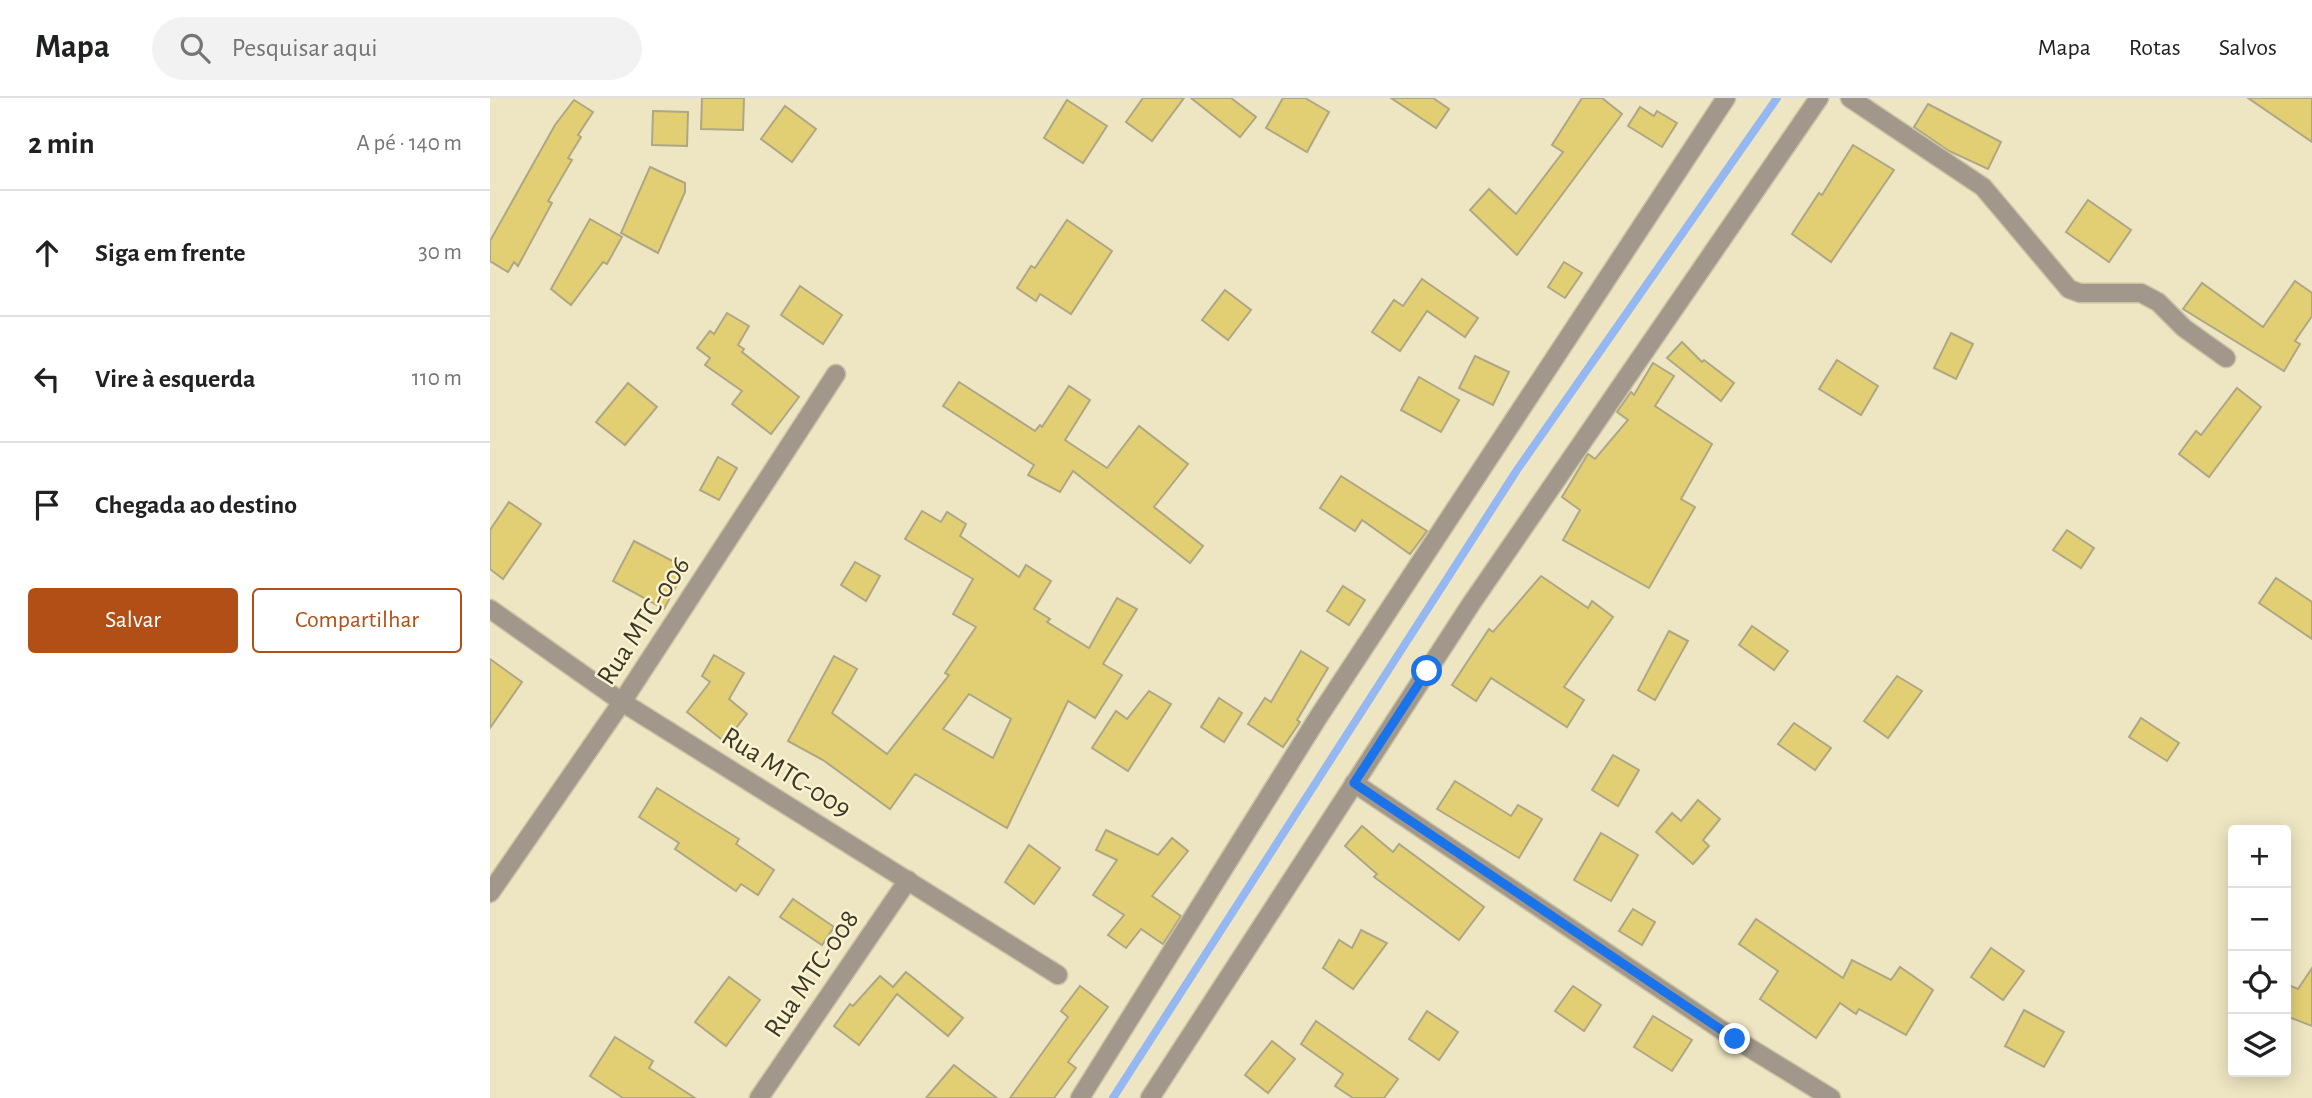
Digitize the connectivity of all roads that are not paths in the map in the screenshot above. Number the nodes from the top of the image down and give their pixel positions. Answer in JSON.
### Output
{"nodes":[{"id":1,"x":1726,"y":98,"type":"edge"},
{"id":2,"x":1819,"y":98,"type":"edge"},
{"id":3,"x":1850,"y":98,"type":"edge"},
{"id":4,"x":2226,"y":358,"type":"dead end"},
{"id":5,"x":836,"y":373,"type":"dead end"},
{"id":6,"x":490,"y":609,"type":"edge"},
{"id":7,"x":622,"y":702,"type":"junction"},
{"id":8,"x":1354,"y":783,"type":"junction"},
{"id":9,"x":908,"y":880,"type":"junction"},
{"id":10,"x":490,"y":893,"type":"edge"},
{"id":11,"x":1058,"y":975,"type":"dead end"},
{"id":12,"x":759,"y":1098,"type":"edge"},
{"id":13,"x":1080,"y":1098,"type":"edge"},
{"id":14,"x":1150,"y":1098,"type":"edge"},
{"id":15,"x":1831,"y":1098,"type":"edge"}],
"edges":[{"from":1,"to":13,"type":"street"},
{"from":2,"to":8,"type":"street"},
{"from":3,"to":4,"type":"street"},
{"from":5,"to":7,"type":"street","name":"Rua MTC-006"},
{"from":6,"to":7,"type":"street","name":"Rua MTC-009"},
{"from":7,"to":9,"type":"street","name":"Rua MTC-009"},
{"from":7,"to":10,"type":"street","name":"Rua MTC-006"},
{"from":8,"to":14,"type":"street"},
{"from":8,"to":15,"type":"street"},
{"from":9,"to":11,"type":"street","name":"Rua MTC-009"},
{"from":9,"to":12,"type":"street","name":"Rua MTC-008"}]}
